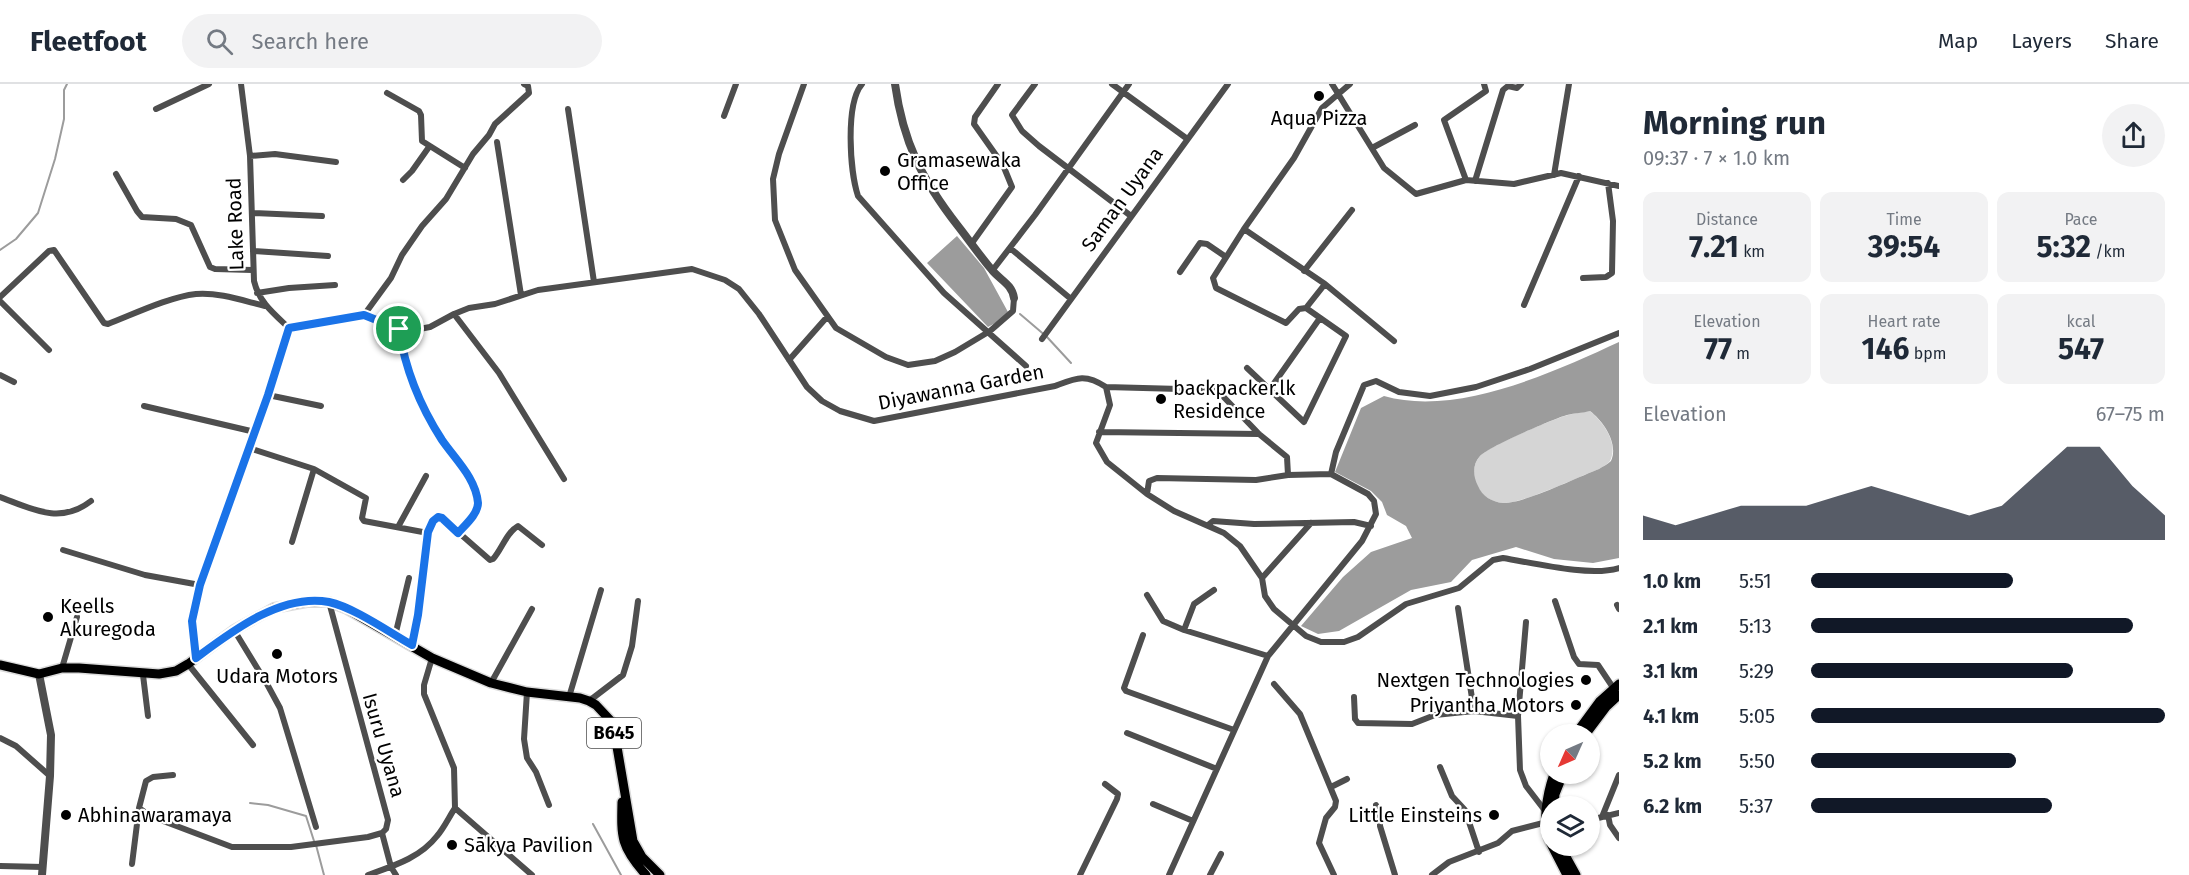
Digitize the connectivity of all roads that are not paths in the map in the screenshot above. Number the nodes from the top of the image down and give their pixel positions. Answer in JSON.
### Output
{"nodes":[{"id":1,"x":209,"y":84,"type":"edge"},
{"id":2,"x":241,"y":84,"type":"edge"},
{"id":3,"x":524,"y":84,"type":"edge"},
{"id":4,"x":736,"y":84,"type":"edge"},
{"id":5,"x":804,"y":84,"type":"edge"},
{"id":6,"x":862,"y":84,"type":"edge"},
{"id":7,"x":895,"y":84,"type":"edge"},
{"id":8,"x":998,"y":84,"type":"edge"},
{"id":9,"x":1035,"y":84,"type":"edge"},
{"id":10,"x":1112,"y":84,"type":"edge"},
{"id":11,"x":1129,"y":84,"type":"edge"},
{"id":12,"x":1228,"y":84,"type":"edge"},
{"id":13,"x":1332,"y":84,"type":"edge"},
{"id":14,"x":1350,"y":84,"type":"edge"},
{"id":15,"x":1484,"y":84,"type":"edge"},
{"id":16,"x":1521,"y":84,"type":"edge"},
{"id":17,"x":1569,"y":84,"type":"edge"},
{"id":18,"x":1123,"y":92,"type":"junction"},
{"id":19,"x":387,"y":93,"type":"dead end"},
{"id":20,"x":1338,"y":93,"type":"junction"},
{"id":21,"x":156,"y":108,"type":"dead end"},
{"id":22,"x":568,"y":109,"type":"dead end"},
{"id":23,"x":724,"y":116,"type":"dead end"},
{"id":24,"x":1415,"y":125,"type":"dead end"},
{"id":25,"x":1186,"y":138,"type":"junction"},
{"id":26,"x":497,"y":142,"type":"dead end"},
{"id":27,"x":429,"y":147,"type":"junction"},
{"id":28,"x":1372,"y":147,"type":"junction"},
{"id":29,"x":250,"y":156,"type":"junction"},
{"id":30,"x":336,"y":162,"type":"dead end"},
{"id":31,"x":465,"y":168,"type":"junction"},
{"id":32,"x":1069,"y":168,"type":"junction"},
{"id":33,"x":116,"y":174,"type":"dead end"},
{"id":34,"x":1554,"y":175,"type":"junction"},
{"id":35,"x":1579,"y":176,"type":"junction"},
{"id":36,"x":403,"y":180,"type":"dead end"},
{"id":37,"x":1466,"y":180,"type":"junction"},
{"id":38,"x":1475,"y":181,"type":"junction"},
{"id":39,"x":1608,"y":183,"type":"junction"},
{"id":40,"x":1619,"y":186,"type":"edge"},
{"id":41,"x":1352,"y":210,"type":"dead end"},
{"id":42,"x":252,"y":213,"type":"junction"},
{"id":43,"x":322,"y":216,"type":"dead end"},
{"id":44,"x":1131,"y":216,"type":"junction"},
{"id":45,"x":1244,"y":229,"type":"junction"},
{"id":46,"x":972,"y":243,"type":"junction"},
{"id":47,"x":1010,"y":248,"type":"junction"},
{"id":48,"x":253,"y":251,"type":"junction"},
{"id":49,"x":328,"y":256,"type":"dead end"},
{"id":50,"x":1226,"y":257,"type":"junction"},
{"id":51,"x":252,"y":270,"type":"junction"},
{"id":52,"x":992,"y":271,"type":"junction"},
{"id":53,"x":1304,"y":271,"type":"junction"},
{"id":54,"x":1180,"y":272,"type":"dead end"},
{"id":55,"x":1583,"y":278,"type":"dead end"},
{"id":56,"x":594,"y":282,"type":"junction"},
{"id":57,"x":1325,"y":284,"type":"junction"},
{"id":58,"x":335,"y":285,"type":"dead end"},
{"id":59,"x":256,"y":293,"type":"junction"},
{"id":60,"x":521,"y":295,"type":"junction"},
{"id":61,"x":1014,"y":298,"type":"joint"},
{"id":62,"x":0,"y":299,"type":"edge"},
{"id":63,"x":1071,"y":299,"type":"junction"},
{"id":64,"x":1524,"y":305,"type":"dead end"},
{"id":65,"x":265,"y":306,"type":"junction"},
{"id":66,"x":1306,"y":308,"type":"junction"},
{"id":67,"x":454,"y":314,"type":"junction"},
{"id":68,"x":364,"y":315,"type":"junction"},
{"id":69,"x":827,"y":317,"type":"junction"},
{"id":70,"x":1320,"y":318,"type":"junction"},
{"id":71,"x":289,"y":328,"type":"junction"},
{"id":72,"x":399,"y":329,"type":"junction"},
{"id":73,"x":986,"y":333,"type":"junction"},
{"id":74,"x":1619,"y":333,"type":"edge"},
{"id":75,"x":1044,"y":336,"type":"dead end"},
{"id":76,"x":1394,"y":341,"type":"dead end"},
{"id":77,"x":49,"y":350,"type":"dead end"},
{"id":78,"x":789,"y":360,"type":"junction"},
{"id":79,"x":1026,"y":366,"type":"dead end"},
{"id":80,"x":1247,"y":368,"type":"dead end"},
{"id":81,"x":0,"y":375,"type":"edge"},
{"id":82,"x":14,"y":382,"type":"dead end"},
{"id":83,"x":1106,"y":387,"type":"junction"},
{"id":84,"x":1270,"y":389,"type":"junction"},
{"id":85,"x":268,"y":395,"type":"junction"},
{"id":86,"x":144,"y":406,"type":"dead end"},
{"id":87,"x":321,"y":406,"type":"dead end"},
{"id":88,"x":255,"y":432,"type":"junction"},
{"id":89,"x":1099,"y":432,"type":"junction"},
{"id":90,"x":1259,"y":434,"type":"junction"},
{"id":91,"x":249,"y":448,"type":"junction"},
{"id":92,"x":314,"y":469,"type":"junction"},
{"id":93,"x":1288,"y":474,"type":"junction"},
{"id":94,"x":1331,"y":474,"type":"junction"},
{"id":95,"x":426,"y":476,"type":"dead end"},
{"id":96,"x":564,"y":479,"type":"dead end"},
{"id":97,"x":1147,"y":494,"type":"junction"},
{"id":98,"x":0,"y":497,"type":"edge"},
{"id":99,"x":91,"y":501,"type":"dead end"},
{"id":100,"x":1311,"y":523,"type":"junction"},
{"id":101,"x":1208,"y":525,"type":"junction"},
{"id":102,"x":1371,"y":526,"type":"junction"},
{"id":103,"x":398,"y":527,"type":"junction"},
{"id":104,"x":428,"y":532,"type":"junction"},
{"id":105,"x":458,"y":533,"type":"junction"},
{"id":106,"x":292,"y":542,"type":"dead end"},
{"id":107,"x":542,"y":545,"type":"dead end"},
{"id":108,"x":63,"y":550,"type":"dead end"},
{"id":109,"x":1619,"y":568,"type":"edge"},
{"id":110,"x":409,"y":578,"type":"dead end"},
{"id":111,"x":1262,"y":578,"type":"junction"},
{"id":112,"x":200,"y":585,"type":"junction"},
{"id":113,"x":601,"y":590,"type":"dead end"},
{"id":114,"x":1214,"y":590,"type":"dead end"},
{"id":115,"x":1147,"y":595,"type":"dead end"},
{"id":116,"x":638,"y":601,"type":"dead end"},
{"id":117,"x":1555,"y":601,"type":"dead end"},
{"id":118,"x":328,"y":602,"type":"junction"},
{"id":119,"x":1458,"y":608,"type":"dead end"},
{"id":120,"x":532,"y":609,"type":"dead end"},
{"id":121,"x":78,"y":617,"type":"dead end"},
{"id":122,"x":1526,"y":622,"type":"dead end"},
{"id":123,"x":1292,"y":626,"type":"junction"},
{"id":124,"x":234,"y":630,"type":"junction"},
{"id":125,"x":1184,"y":630,"type":"junction"},
{"id":126,"x":1143,"y":635,"type":"dead end"},
{"id":127,"x":395,"y":636,"type":"junction"},
{"id":128,"x":412,"y":645,"type":"junction"},
{"id":129,"x":1268,"y":656,"type":"junction"},
{"id":130,"x":432,"y":658,"type":"junction"},
{"id":131,"x":192,"y":661,"type":"junction"},
{"id":132,"x":0,"y":665,"type":"edge"},
{"id":133,"x":62,"y":668,"type":"junction"},
{"id":134,"x":39,"y":674,"type":"junction"},
{"id":135,"x":143,"y":675,"type":"junction"},
{"id":136,"x":491,"y":683,"type":"junction"},
{"id":137,"x":1274,"y":684,"type":"dead end"},
{"id":138,"x":1617,"y":689,"type":"edge"},
{"id":139,"x":526,"y":692,"type":"junction"},
{"id":140,"x":569,"y":697,"type":"junction"},
{"id":141,"x":1354,"y":697,"type":"dead end"},
{"id":142,"x":589,"y":701,"type":"junction"},
{"id":143,"x":1474,"y":711,"type":"junction"},
{"id":144,"x":148,"y":716,"type":"dead end"},
{"id":145,"x":1518,"y":716,"type":"junction"},
{"id":146,"x":1583,"y":724,"type":"edge"},
{"id":147,"x":1593,"y":724,"type":"edge"},
{"id":148,"x":1234,"y":730,"type":"junction"},
{"id":149,"x":1127,"y":733,"type":"dead end"},
{"id":150,"x":0,"y":738,"type":"edge"},
{"id":151,"x":253,"y":745,"type":"dead end"},
{"id":152,"x":1440,"y":767,"type":"dead end"},
{"id":153,"x":1217,"y":769,"type":"junction"},
{"id":154,"x":173,"y":775,"type":"dead end"},
{"id":155,"x":1619,"y":775,"type":"edge"},
{"id":156,"x":50,"y":776,"type":"junction"},
{"id":157,"x":1347,"y":779,"type":"dead end"},
{"id":158,"x":623,"y":784,"type":"junction"},
{"id":159,"x":1106,"y":784,"type":"dead end"},
{"id":160,"x":1331,"y":787,"type":"junction"},
{"id":161,"x":1540,"y":803,"type":"edge"},
{"id":162,"x":1154,"y":804,"type":"dead end"},
{"id":163,"x":549,"y":805,"type":"dead end"},
{"id":164,"x":1376,"y":805,"type":"dead end"},
{"id":165,"x":139,"y":808,"type":"junction"},
{"id":166,"x":455,"y":808,"type":"junction"},
{"id":167,"x":1619,"y":813,"type":"edge"},
{"id":168,"x":1605,"y":816,"type":"junction"},
{"id":169,"x":1600,"y":817,"type":"edge"},
{"id":170,"x":1540,"y":819,"type":"edge"},
{"id":171,"x":1193,"y":821,"type":"junction"},
{"id":172,"x":316,"y":826,"type":"dead end"},
{"id":173,"x":381,"y":833,"type":"junction"},
{"id":174,"x":1619,"y":838,"type":"edge"},
{"id":175,"x":1479,"y":852,"type":"junction"},
{"id":176,"x":1221,"y":854,"type":"dead end"},
{"id":177,"x":1556,"y":856,"type":"edge"},
{"id":178,"x":1566,"y":856,"type":"edge"},
{"id":179,"x":132,"y":864,"type":"dead end"},
{"id":180,"x":0,"y":867,"type":"edge"},
{"id":181,"x":391,"y":867,"type":"junction"},
{"id":182,"x":43,"y":871,"type":"edge"},
{"id":183,"x":1564,"y":874,"type":"edge"},
{"id":184,"x":368,"y":875,"type":"edge"},
{"id":185,"x":396,"y":875,"type":"edge"},
{"id":186,"x":532,"y":875,"type":"edge"},
{"id":187,"x":646,"y":875,"type":"edge"},
{"id":188,"x":660,"y":875,"type":"edge"},
{"id":189,"x":1080,"y":875,"type":"edge"},
{"id":190,"x":1169,"y":875,"type":"edge"},
{"id":191,"x":1210,"y":875,"type":"edge"},
{"id":192,"x":1334,"y":875,"type":"edge"},
{"id":193,"x":1395,"y":875,"type":"edge"},
{"id":194,"x":1432,"y":875,"type":"edge"},
{"id":195,"x":1576,"y":875,"type":"edge"}],
"edges":[{"from":1,"to":21,"type":"street"},
{"from":2,"to":29,"type":"street","name":"Lake Road"},
{"from":3,"to":31,"type":"street"},
{"from":4,"to":23,"type":"street"},
{"from":5,"to":69,"type":"street"},
{"from":6,"to":73,"type":"street"},
{"from":7,"to":46,"type":"street"},
{"from":8,"to":46,"type":"street"},
{"from":9,"to":32,"type":"street"},
{"from":10,"to":18,"type":"street"},
{"from":11,"to":18,"type":"street"},
{"from":12,"to":25,"type":"street","name":"Saman Uyana"},
{"from":13,"to":20,"type":"street"},
{"from":14,"to":20,"type":"street"},
{"from":15,"to":37,"type":"street"},
{"from":16,"to":38,"type":"street"},
{"from":17,"to":34,"type":"street"},
{"from":18,"to":25,"type":"street"},
{"from":18,"to":32,"type":"street"},
{"from":19,"to":27,"type":"street"},
{"from":20,"to":28,"type":"street"},
{"from":20,"to":45,"type":"street"},
{"from":22,"to":56,"type":"street"},
{"from":24,"to":28,"type":"street"},
{"from":25,"to":44,"type":"street","name":"Saman Uyana"},
{"from":26,"to":60,"type":"street"},
{"from":27,"to":31,"type":"street"},
{"from":27,"to":36,"type":"street"},
{"from":28,"to":37,"type":"street"},
{"from":29,"to":30,"type":"street"},
{"from":29,"to":42,"type":"street","name":"Lake Road"},
{"from":31,"to":68,"type":"street"},
{"from":32,"to":44,"type":"street"},
{"from":32,"to":47,"type":"street"},
{"from":33,"to":51,"type":"street"},
{"from":34,"to":35,"type":"street"},
{"from":34,"to":38,"type":"street"},
{"from":35,"to":39,"type":"street"},
{"from":35,"to":64,"type":"street"},
{"from":37,"to":38,"type":"street"},
{"from":39,"to":40,"type":"street"},
{"from":39,"to":55,"type":"street"},
{"from":41,"to":53,"type":"street"},
{"from":42,"to":43,"type":"street"},
{"from":42,"to":48,"type":"street","name":"Lake Road"},
{"from":44,"to":63,"type":"street","name":"Saman Uyana"},
{"from":45,"to":50,"type":"street"},
{"from":45,"to":53,"type":"street"},
{"from":46,"to":52,"type":"street"},
{"from":47,"to":52,"type":"street"},
{"from":47,"to":63,"type":"street"},
{"from":48,"to":49,"type":"street"},
{"from":48,"to":51,"type":"street","name":"Lake Road"},
{"from":50,"to":54,"type":"street"},
{"from":50,"to":66,"type":"street"},
{"from":51,"to":59,"type":"street","name":"Lake Road"},
{"from":52,"to":61,"type":"street"},
{"from":53,"to":57,"type":"street"},
{"from":56,"to":60,"type":"street","name":"Diyawanna Garden"},
{"from":56,"to":78,"type":"street","name":"Diyawanna Garden"},
{"from":57,"to":66,"type":"street"},
{"from":57,"to":76,"type":"street"},
{"from":58,"to":59,"type":"street"},
{"from":59,"to":65,"type":"street","name":"Lake Road"},
{"from":60,"to":67,"type":"street","name":"Diyawanna Garden"},
{"from":61,"to":73,"type":"street"},
{"from":62,"to":65,"type":"street"},
{"from":62,"to":77,"type":"street"},
{"from":63,"to":75,"type":"street","name":"Saman Uyana"},
{"from":65,"to":71,"type":"street","name":"Lake Road"},
{"from":66,"to":70,"type":"street"},
{"from":67,"to":72,"type":"street","name":"Diyawanna Garden"},
{"from":67,"to":96,"type":"street"},
{"from":68,"to":71,"type":"street"},
{"from":68,"to":72,"type":"street"},
{"from":69,"to":73,"type":"street"},
{"from":69,"to":78,"type":"street"},
{"from":70,"to":84,"type":"street"},
{"from":70,"to":84,"type":"street"},
{"from":71,"to":85,"type":"street"},
{"from":72,"to":105,"type":"street"},
{"from":73,"to":79,"type":"street"},
{"from":74,"to":94,"type":"street"},
{"from":78,"to":83,"type":"street","name":"Diyawanna Garden"},
{"from":80,"to":84,"type":"street"},
{"from":81,"to":82,"type":"street"},
{"from":83,"to":89,"type":"street"},
{"from":83,"to":90,"type":"street","name":"Diyawanna Garden"},
{"from":85,"to":87,"type":"street"},
{"from":85,"to":88,"type":"street"},
{"from":86,"to":88,"type":"street"},
{"from":88,"to":91,"type":"street"},
{"from":89,"to":90,"type":"street"},
{"from":89,"to":97,"type":"street"},
{"from":90,"to":93,"type":"street","name":"Diyawanna Garden"},
{"from":91,"to":92,"type":"street"},
{"from":91,"to":112,"type":"street"},
{"from":92,"to":103,"type":"street"},
{"from":92,"to":106,"type":"street"},
{"from":93,"to":94,"type":"street"},
{"from":93,"to":97,"type":"street"},
{"from":94,"to":102,"type":"street"},
{"from":95,"to":103,"type":"street"},
{"from":97,"to":101,"type":"street"},
{"from":98,"to":99,"type":"street"},
{"from":100,"to":101,"type":"street"},
{"from":100,"to":102,"type":"street"},
{"from":100,"to":111,"type":"street"},
{"from":101,"to":111,"type":"street"},
{"from":102,"to":123,"type":"street"},
{"from":103,"to":104,"type":"street"},
{"from":104,"to":105,"type":"street"},
{"from":104,"to":128,"type":"street"},
{"from":105,"to":107,"type":"street"},
{"from":108,"to":112,"type":"street"},
{"from":109,"to":123,"type":"street"},
{"from":110,"to":127,"type":"street"},
{"from":111,"to":123,"type":"street"},
{"from":112,"to":131,"type":"street"},
{"from":113,"to":140,"type":"street"},
{"from":114,"to":125,"type":"street"},
{"from":115,"to":125,"type":"street"},
{"from":116,"to":142,"type":"street"},
{"from":117,"to":138,"type":"street"},
{"from":118,"to":124,"type":"main road","number":"B645"},
{"from":118,"to":127,"type":"main road","number":"B645"},
{"from":118,"to":173,"type":"street","name":"Isuru Uyana"},
{"from":119,"to":143,"type":"street"},
{"from":120,"to":136,"type":"street"},
{"from":121,"to":133,"type":"street"},
{"from":122,"to":145,"type":"street"},
{"from":123,"to":129,"type":"street"},
{"from":124,"to":131,"type":"main road","number":"B645"},
{"from":124,"to":172,"type":"street"},
{"from":125,"to":129,"type":"street"},
{"from":126,"to":148,"type":"street"},
{"from":127,"to":128,"type":"main road","number":"B645"},
{"from":128,"to":130,"type":"main road","number":"B645"},
{"from":129,"to":148,"type":"street"},
{"from":130,"to":136,"type":"main road","number":"B645"},
{"from":130,"to":166,"type":"street"},
{"from":131,"to":135,"type":"main road","number":"B645"},
{"from":131,"to":151,"type":"street"},
{"from":132,"to":134,"type":"main road","number":"B645"},
{"from":133,"to":134,"type":"main road","number":"B645"},
{"from":133,"to":135,"type":"main road","number":"B645"},
{"from":134,"to":156,"type":"street"},
{"from":135,"to":144,"type":"street"},
{"from":136,"to":139,"type":"main road","number":"B645"},
{"from":137,"to":160,"type":"street"},
{"from":138,"to":146,"type":"main road"},
{"from":138,"to":147,"type":"main road"},
{"from":139,"to":140,"type":"main road","number":"B645"},
{"from":139,"to":163,"type":"street"},
{"from":140,"to":142,"type":"main road","number":"B645"},
{"from":141,"to":143,"type":"street"},
{"from":142,"to":158,"type":"main road","number":"B645"},
{"from":143,"to":145,"type":"street"},
{"from":145,"to":161,"type":"street"},
{"from":148,"to":153,"type":"street"},
{"from":149,"to":153,"type":"street"},
{"from":150,"to":156,"type":"street"},
{"from":152,"to":175,"type":"street"},
{"from":153,"to":171,"type":"street"},
{"from":154,"to":165,"type":"street"},
{"from":155,"to":168,"type":"street"},
{"from":156,"to":182,"type":"street"},
{"from":157,"to":160,"type":"street"},
{"from":158,"to":187,"type":"main road","number":"B645"},
{"from":158,"to":188,"type":"main road","number":"B645"},
{"from":159,"to":189,"type":"street"},
{"from":160,"to":192,"type":"street"},
{"from":162,"to":171,"type":"street"},
{"from":164,"to":193,"type":"street"},
{"from":165,"to":173,"type":"street"},
{"from":165,"to":179,"type":"street"},
{"from":166,"to":181,"type":"street"},
{"from":166,"to":186,"type":"street"},
{"from":167,"to":168,"type":"street"},
{"from":168,"to":169,"type":"street"},
{"from":168,"to":174,"type":"street"},
{"from":170,"to":175,"type":"street"},
{"from":171,"to":190,"type":"street"},
{"from":173,"to":181,"type":"street"},
{"from":175,"to":194,"type":"street"},
{"from":176,"to":191,"type":"street"},
{"from":177,"to":183,"type":"main road"},
{"from":178,"to":195,"type":"main road"},
{"from":180,"to":182,"type":"street"},
{"from":181,"to":184,"type":"street"},
{"from":181,"to":185,"type":"street"}]}
